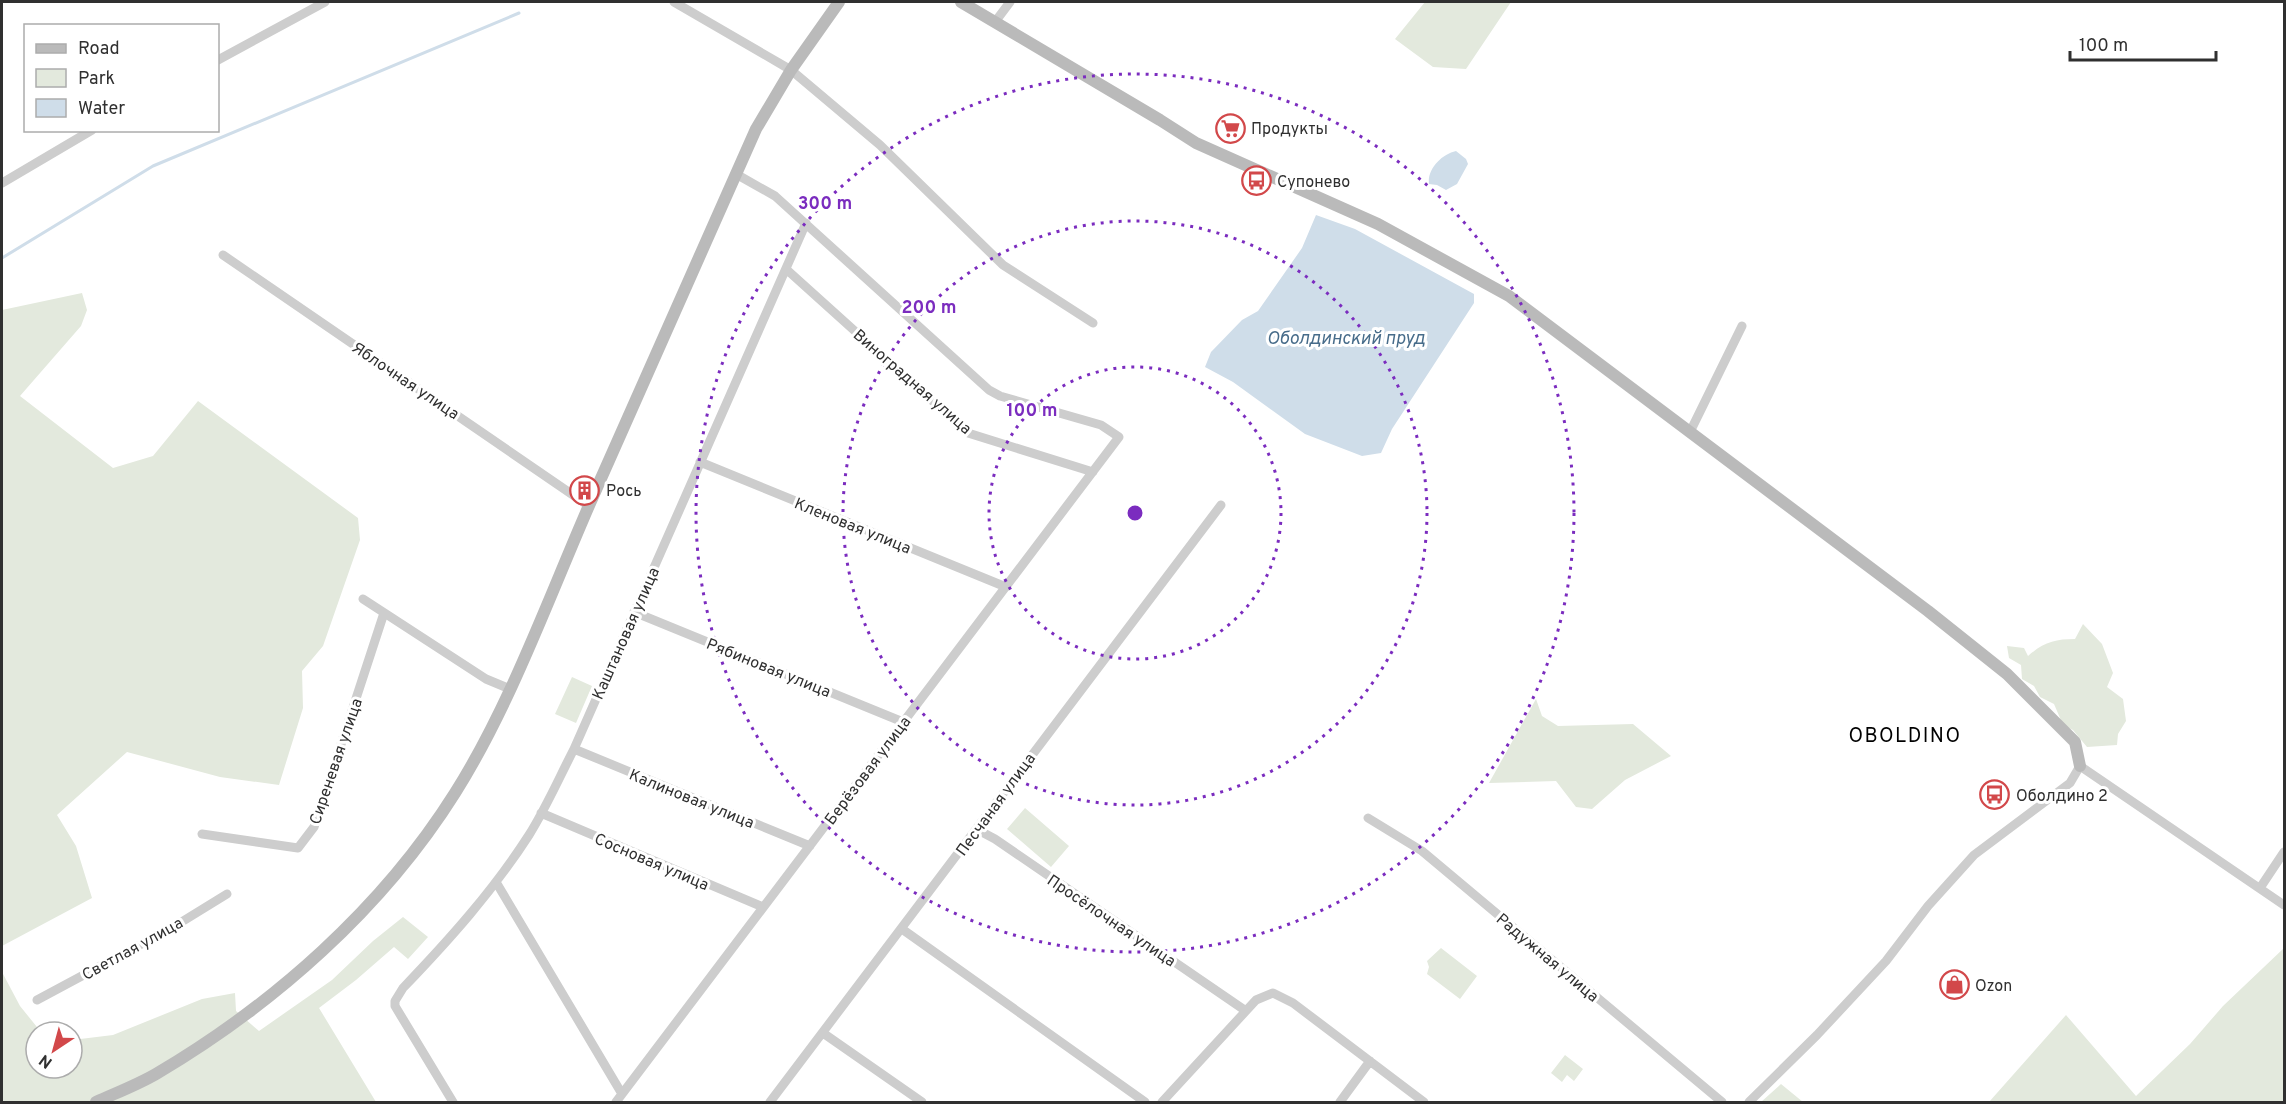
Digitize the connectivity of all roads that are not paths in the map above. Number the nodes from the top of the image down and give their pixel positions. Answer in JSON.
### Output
{"nodes":[{"id":1,"x":324,"y":2,"type":"edge"},
{"id":2,"x":675,"y":2,"type":"edge"},
{"id":3,"x":839,"y":2,"type":"edge"},
{"id":4,"x":961,"y":2,"type":"edge"},
{"id":5,"x":1011,"y":2,"type":"edge"},
{"id":6,"x":994,"y":22,"type":"junction"},
{"id":7,"x":219,"y":59,"type":"edge"},
{"id":8,"x":791,"y":70,"type":"junction"},
{"id":9,"x":89,"y":132,"type":"edge"},
{"id":10,"x":736,"y":174,"type":"junction"},
{"id":11,"x":2,"y":183,"type":"edge"},
{"id":12,"x":806,"y":223,"type":"junction"},
{"id":13,"x":223,"y":255,"type":"dead end"},
{"id":14,"x":786,"y":269,"type":"junction"},
{"id":15,"x":1093,"y":323,"type":"dead end"},
{"id":16,"x":1742,"y":326,"type":"dead end"},
{"id":17,"x":1690,"y":432,"type":"junction"},
{"id":18,"x":700,"y":462,"type":"junction"},
{"id":19,"x":1093,"y":472,"type":"junction"},
{"id":20,"x":589,"y":506,"type":"junction"},
{"id":21,"x":1221,"y":506,"type":"dead end"},
{"id":22,"x":1006,"y":587,"type":"junction"},
{"id":23,"x":363,"y":599,"type":"dead end"},
{"id":24,"x":634,"y":612,"type":"junction"},
{"id":25,"x":384,"y":614,"type":"junction"},
{"id":26,"x":510,"y":689,"type":"junction"},
{"id":27,"x":903,"y":722,"type":"junction"},
{"id":28,"x":573,"y":749,"type":"junction"},
{"id":29,"x":2080,"y":766,"type":"junction"},
{"id":30,"x":541,"y":813,"type":"junction"},
{"id":31,"x":1368,"y":818,"type":"dead end"},
{"id":32,"x":978,"y":830,"type":"junction"},
{"id":33,"x":202,"y":834,"type":"dead end"},
{"id":34,"x":810,"y":846,"type":"junction"},
{"id":35,"x":2284,"y":852,"type":"edge"},
{"id":36,"x":496,"y":882,"type":"junction"},
{"id":37,"x":2260,"y":888,"type":"junction"},
{"id":38,"x":227,"y":894,"type":"dead end"},
{"id":39,"x":2284,"y":905,"type":"edge"},
{"id":40,"x":763,"y":907,"type":"junction"},
{"id":41,"x":902,"y":929,"type":"junction"},
{"id":42,"x":37,"y":1000,"type":"dead end"},
{"id":43,"x":1246,"y":1011,"type":"junction"},
{"id":44,"x":823,"y":1033,"type":"junction"},
{"id":45,"x":1370,"y":1061,"type":"junction"},
{"id":46,"x":622,"y":1094,"type":"junction"},
{"id":47,"x":96,"y":1102,"type":"edge"},
{"id":48,"x":453,"y":1102,"type":"edge"},
{"id":49,"x":616,"y":1102,"type":"edge"},
{"id":50,"x":770,"y":1102,"type":"edge"},
{"id":51,"x":922,"y":1102,"type":"edge"},
{"id":52,"x":1145,"y":1102,"type":"edge"},
{"id":53,"x":1162,"y":1102,"type":"edge"},
{"id":54,"x":1340,"y":1102,"type":"edge"},
{"id":55,"x":1425,"y":1102,"type":"edge"},
{"id":56,"x":1722,"y":1102,"type":"edge"},
{"id":57,"x":1749,"y":1102,"type":"edge"}],
"edges":[{"from":1,"to":7,"type":"street"},
{"from":2,"to":8,"type":"street"},
{"from":3,"to":8,"type":"street"},
{"from":4,"to":6,"type":"street"},
{"from":5,"to":6,"type":"street"},
{"from":6,"to":17,"type":"street"},
{"from":8,"to":10,"type":"street"},
{"from":8,"to":15,"type":"street"},
{"from":9,"to":11,"type":"street"},
{"from":10,"to":12,"type":"street"},
{"from":10,"to":20,"type":"street"},
{"from":12,"to":14,"type":"street","name":"Каштановая улица"},
{"from":12,"to":19,"type":"street","name":"Берёзовая улица"},
{"from":13,"to":20,"type":"street","name":"Яблочная улица"},
{"from":14,"to":18,"type":"street","name":"Каштановая улица"},
{"from":14,"to":19,"type":"street","name":"Виноградная улица"},
{"from":16,"to":17,"type":"street"},
{"from":17,"to":29,"type":"street"},
{"from":18,"to":22,"type":"street","name":"Кленовая улица"},
{"from":18,"to":24,"type":"street","name":"Каштановая улица"},
{"from":19,"to":22,"type":"street","name":"Берёзовая улица"},
{"from":20,"to":26,"type":"street"},
{"from":21,"to":32,"type":"street","name":"Песчаная улица"},
{"from":22,"to":27,"type":"street","name":"Берёзовая улица"},
{"from":23,"to":25,"type":"street"},
{"from":24,"to":27,"type":"street","name":"Рябиновая улица"},
{"from":24,"to":28,"type":"street","name":"Каштановая улица"},
{"from":25,"to":26,"type":"street"},
{"from":25,"to":33,"type":"street","name":"Сиреневая улица"},
{"from":26,"to":47,"type":"street"},
{"from":27,"to":34,"type":"street","name":"Берёзовая улица"},
{"from":28,"to":30,"type":"street","name":"Каштановая улица"},
{"from":28,"to":34,"type":"street","name":"Калиновая улица"},
{"from":29,"to":37,"type":"street"},
{"from":29,"to":57,"type":"street"},
{"from":30,"to":36,"type":"street","name":"Каштановая улица"},
{"from":30,"to":40,"type":"street","name":"Сосновая улица"},
{"from":31,"to":56,"type":"street","name":"Радужная улица"},
{"from":32,"to":41,"type":"street","name":"Песчаная улица"},
{"from":32,"to":43,"type":"street","name":"Просёлочная улица"},
{"from":34,"to":40,"type":"street","name":"Берёзовая улица"},
{"from":35,"to":37,"type":"street"},
{"from":36,"to":46,"type":"street"},
{"from":36,"to":48,"type":"street","name":"Каштановая улица"},
{"from":37,"to":39,"type":"street"},
{"from":38,"to":42,"type":"street","name":"Светлая улица"},
{"from":40,"to":46,"type":"street","name":"Берёзовая улица"},
{"from":41,"to":44,"type":"street","name":"Песчаная улица"},
{"from":41,"to":52,"type":"street"},
{"from":43,"to":45,"type":"street"},
{"from":43,"to":53,"type":"street"},
{"from":44,"to":50,"type":"street","name":"Песчаная улица"},
{"from":44,"to":51,"type":"street"},
{"from":45,"to":54,"type":"street"},
{"from":45,"to":55,"type":"street"},
{"from":46,"to":49,"type":"street","name":"Берёзовая улица"}]}
